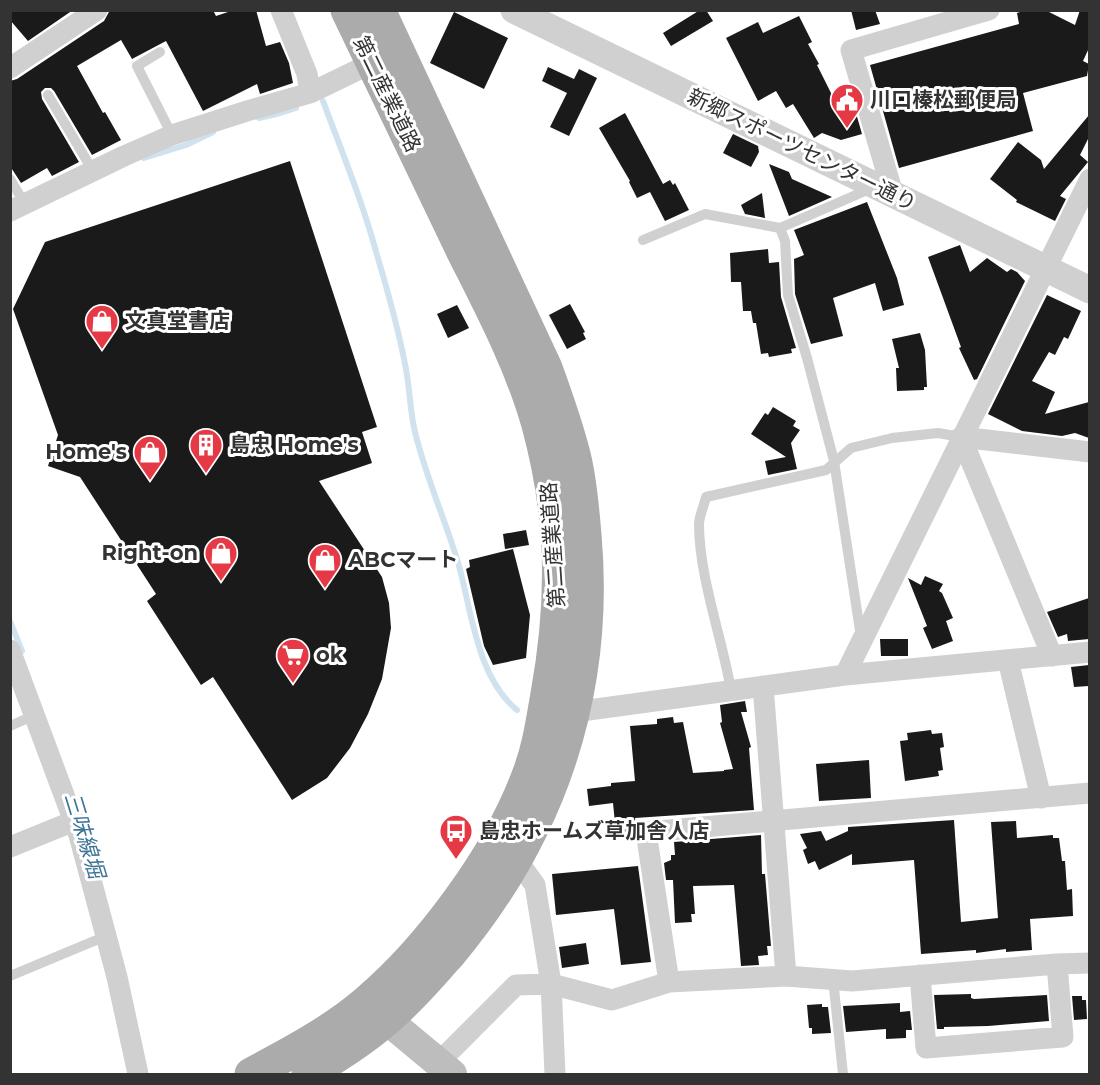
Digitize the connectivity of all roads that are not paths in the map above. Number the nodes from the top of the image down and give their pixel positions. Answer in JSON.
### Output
{"nodes":[{"id":1,"x":96,"y":10,"type":"edge"},
{"id":2,"x":281,"y":10,"type":"edge"},
{"id":3,"x":347,"y":10,"type":"edge"},
{"id":4,"x":379,"y":10,"type":"edge"},
{"id":5,"x":514,"y":10,"type":"edge"},
{"id":6,"x":989,"y":10,"type":"edge"},
{"id":7,"x":160,"y":52,"type":"dead end"},
{"id":8,"x":14,"y":60,"type":"edge"},
{"id":9,"x":372,"y":63,"type":"junction"},
{"id":10,"x":310,"y":93,"type":"junction"},
{"id":11,"x":48,"y":95,"type":"dead end"},
{"id":12,"x":171,"y":135,"type":"junction"},
{"id":13,"x":93,"y":171,"type":"junction"},
{"id":14,"x":10,"y":179,"type":"edge"},
{"id":15,"x":1089,"y":179,"type":"edge"},
{"id":16,"x":885,"y":190,"type":"junction"},
{"id":17,"x":18,"y":207,"type":"edge"},
{"id":18,"x":780,"y":228,"type":"junction"},
{"id":19,"x":643,"y":240,"type":"dead end"},
{"id":20,"x":1046,"y":269,"type":"junction"},
{"id":21,"x":1089,"y":290,"type":"edge"},
{"id":22,"x":961,"y":437,"type":"junction"},
{"id":23,"x":1089,"y":452,"type":"edge"},
{"id":24,"x":834,"y":461,"type":"junction"},
{"id":25,"x":862,"y":643,"type":"junction"},
{"id":26,"x":10,"y":650,"type":"edge"},
{"id":27,"x":1089,"y":652,"type":"edge"},
{"id":28,"x":1052,"y":656,"type":"junction"},
{"id":29,"x":1008,"y":660,"type":"junction"},
{"id":30,"x":845,"y":675,"type":"junction"},
{"id":31,"x":762,"y":686,"type":"junction"},
{"id":32,"x":732,"y":690,"type":"junction"},
{"id":33,"x":574,"y":712,"type":"junction"},
{"id":34,"x":35,"y":715,"type":"junction"},
{"id":35,"x":10,"y":726,"type":"edge"},
{"id":36,"x":1041,"y":798,"type":"junction"},
{"id":37,"x":1088,"y":799,"type":"edge"},
{"id":38,"x":74,"y":821,"type":"junction"},
{"id":39,"x":773,"y":821,"type":"junction"},
{"id":40,"x":10,"y":847,"type":"edge"},
{"id":41,"x":517,"y":860,"type":"junction"},
{"id":42,"x":106,"y":936,"type":"junction"},
{"id":43,"x":1089,"y":963,"type":"edge"},
{"id":44,"x":1057,"y":964,"type":"junction"},
{"id":45,"x":920,"y":975,"type":"junction"},
{"id":46,"x":10,"y":976,"type":"edge"},
{"id":47,"x":786,"y":976,"type":"junction"},
{"id":48,"x":833,"y":979,"type":"junction"},
{"id":49,"x":669,"y":982,"type":"junction"},
{"id":50,"x":551,"y":984,"type":"junction"},
{"id":51,"x":376,"y":1011,"type":"junction"},
{"id":52,"x":445,"y":1069,"type":"edge"},
{"id":53,"x":138,"y":1074,"type":"edge"},
{"id":54,"x":251,"y":1074,"type":"edge"},
{"id":55,"x":308,"y":1074,"type":"edge"},
{"id":56,"x":555,"y":1074,"type":"edge"},
{"id":57,"x":843,"y":1074,"type":"edge"}],
"edges":[{"from":1,"to":8,"type":"street"},
{"from":2,"to":10,"type":"street"},
{"from":3,"to":9,"type":"main road","name":"第二産業道路"},
{"from":4,"to":33,"type":"main road","name":"第二産業道路"},
{"from":5,"to":16,"type":"street","name":"新郷スポーツセンター通り"},
{"from":6,"to":16,"type":"street"},
{"from":7,"to":12,"type":"lane"},
{"from":9,"to":10,"type":"street"},
{"from":9,"to":51,"type":"main road","name":"第二産業道路"},
{"from":10,"to":12,"type":"street"},
{"from":11,"to":13,"type":"lane"},
{"from":12,"to":13,"type":"street"},
{"from":13,"to":17,"type":"street"},
{"from":14,"to":17,"type":"lane"},
{"from":15,"to":20,"type":"street"},
{"from":16,"to":18,"type":"lane"},
{"from":16,"to":20,"type":"street","name":"新郷スポーツセンター通り"},
{"from":18,"to":19,"type":"lane"},
{"from":18,"to":24,"type":"lane"},
{"from":20,"to":21,"type":"street","name":"新郷スポーツセンター通り"},
{"from":20,"to":22,"type":"street"},
{"from":22,"to":23,"type":"street"},
{"from":22,"to":24,"type":"lane"},
{"from":22,"to":25,"type":"street"},
{"from":22,"to":28,"type":"street"},
{"from":24,"to":25,"type":"lane"},
{"from":24,"to":32,"type":"lane"},
{"from":25,"to":30,"type":"street"},
{"from":26,"to":34,"type":"street"},
{"from":27,"to":28,"type":"street"},
{"from":28,"to":29,"type":"street"},
{"from":29,"to":30,"type":"street"},
{"from":29,"to":36,"type":"street"},
{"from":30,"to":31,"type":"street"},
{"from":31,"to":32,"type":"street"},
{"from":31,"to":39,"type":"street"},
{"from":32,"to":33,"type":"street"},
{"from":33,"to":41,"type":"main road","name":"第二産業道路"},
{"from":34,"to":35,"type":"lane"},
{"from":34,"to":38,"type":"street"},
{"from":36,"to":37,"type":"street"},
{"from":36,"to":39,"type":"street"},
{"from":38,"to":40,"type":"street"},
{"from":38,"to":42,"type":"street"},
{"from":39,"to":47,"type":"street"},
{"from":39,"to":49,"type":"street"},
{"from":41,"to":50,"type":"street"},
{"from":41,"to":51,"type":"main road","name":"第二産業道路"},
{"from":42,"to":46,"type":"lane"},
{"from":42,"to":53,"type":"street"},
{"from":43,"to":44,"type":"street"},
{"from":44,"to":45,"type":"street"},
{"from":44,"to":45,"type":"street"},
{"from":45,"to":48,"type":"street"},
{"from":47,"to":48,"type":"street"},
{"from":47,"to":49,"type":"street"},
{"from":48,"to":57,"type":"lane"},
{"from":49,"to":50,"type":"street"},
{"from":50,"to":52,"type":"street"},
{"from":50,"to":56,"type":"street"},
{"from":51,"to":52,"type":"main road"},
{"from":51,"to":54,"type":"main road","name":"第二産業道路"},
{"from":51,"to":55,"type":"main road","name":"第二産業道路"}]}
